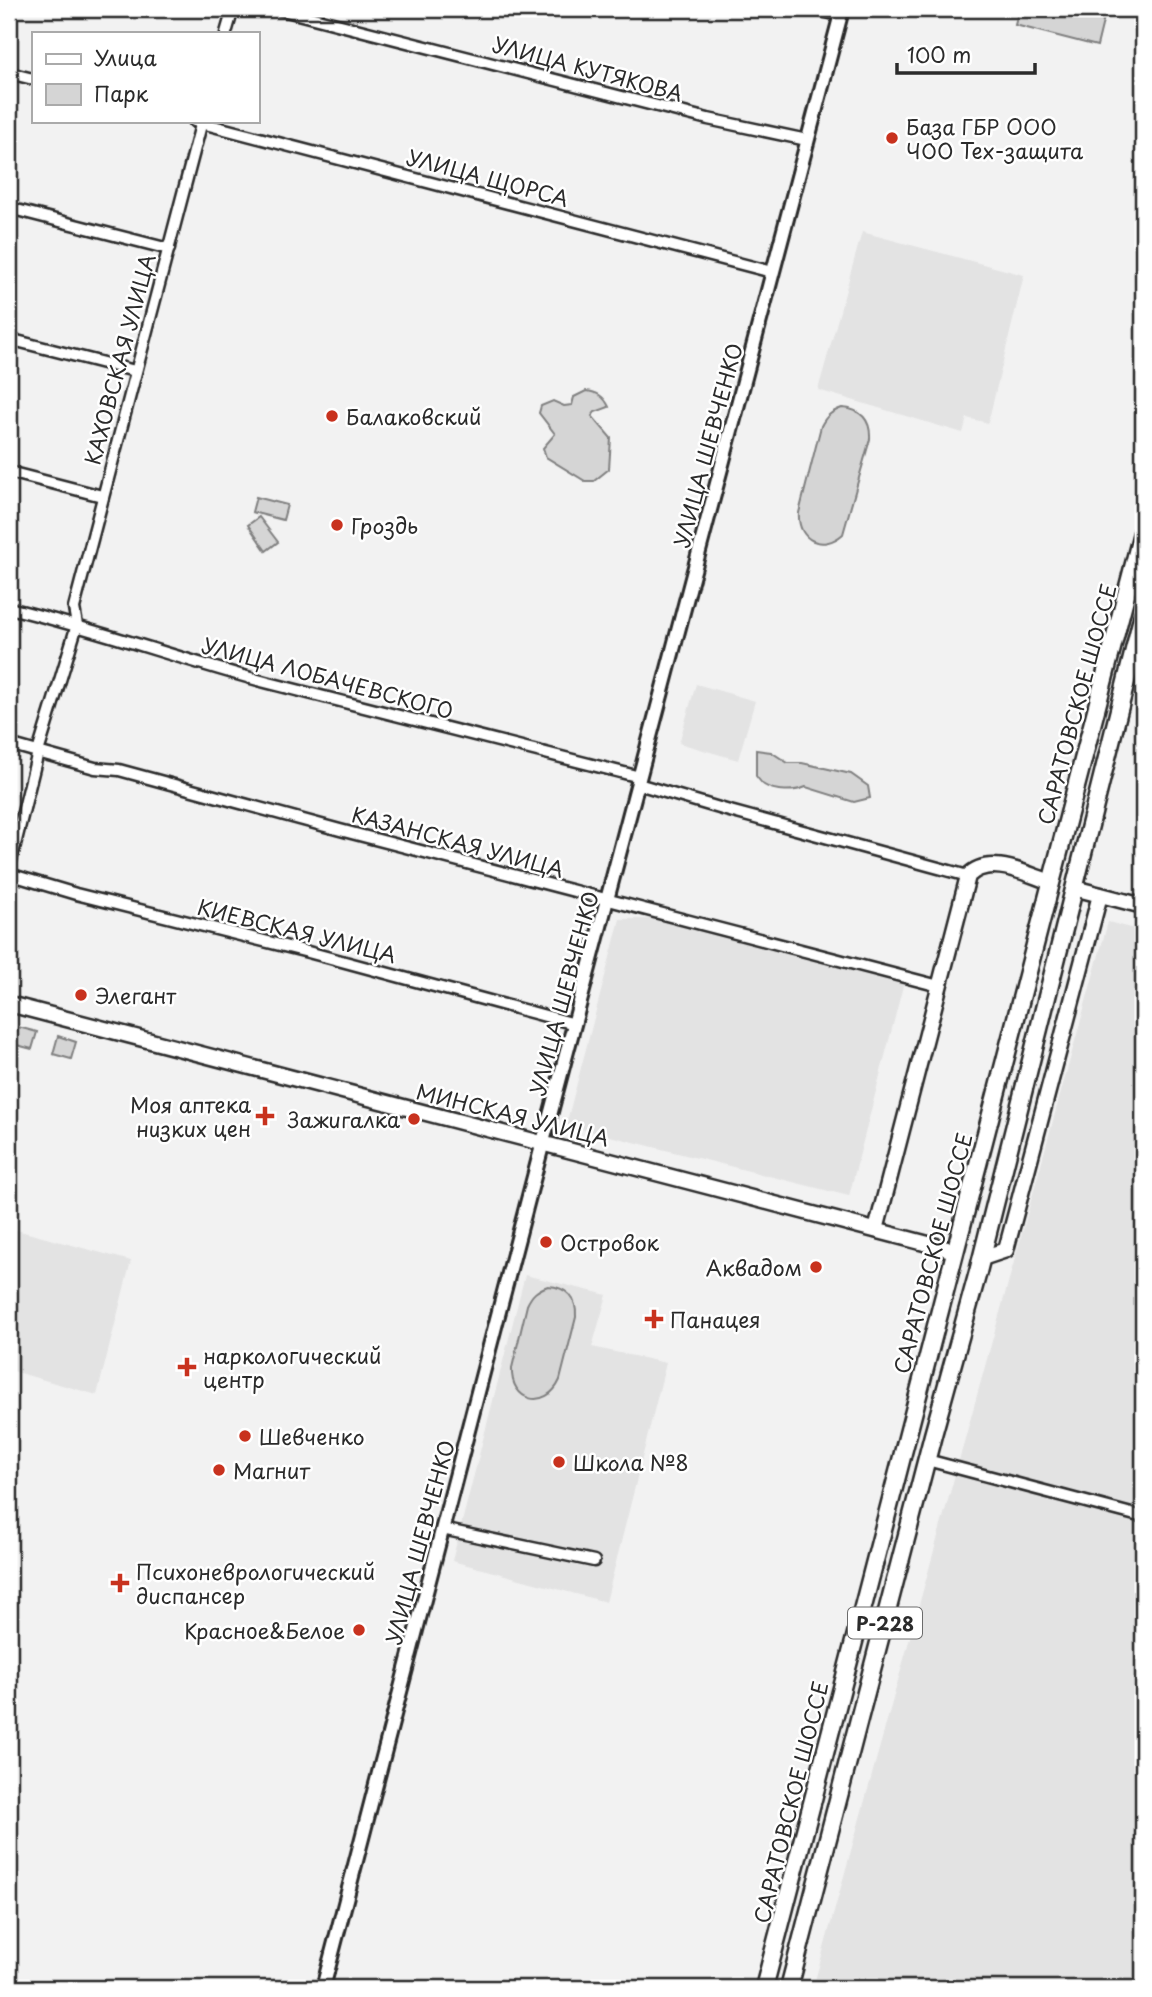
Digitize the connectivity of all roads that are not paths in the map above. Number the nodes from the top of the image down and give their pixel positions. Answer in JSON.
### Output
{"nodes":[{"id":1,"x":233,"y":9,"type":"edge"},
{"id":2,"x":278,"y":9,"type":"edge"},
{"id":3,"x":820,"y":9,"type":"edge"},
{"id":4,"x":842,"y":11,"type":"edge"},
{"id":5,"x":226,"y":32,"type":"edge"},
{"id":6,"x":9,"y":73,"type":"edge"},
{"id":7,"x":32,"y":79,"type":"edge"},
{"id":8,"x":199,"y":122,"type":"edge"},
{"id":9,"x":203,"y":122,"type":"edge"},
{"id":10,"x":807,"y":140,"type":"junction"},
{"id":11,"x":9,"y":208,"type":"edge"},
{"id":12,"x":169,"y":249,"type":"junction"},
{"id":13,"x":772,"y":272,"type":"junction"},
{"id":14,"x":9,"y":339,"type":"edge"},
{"id":15,"x":135,"y":371,"type":"junction"},
{"id":16,"x":9,"y":472,"type":"edge"},
{"id":17,"x":102,"y":496,"type":"junction"},
{"id":18,"x":1143,"y":529,"type":"edge"},
{"id":19,"x":9,"y":608,"type":"edge"},
{"id":20,"x":74,"y":608,"type":"junction"},
{"id":21,"x":1143,"y":614,"type":"edge"},
{"id":22,"x":60,"y":621,"type":"junction"},
{"id":23,"x":77,"y":625,"type":"junction"},
{"id":24,"x":9,"y":744,"type":"edge"},
{"id":25,"x":38,"y":752,"type":"junction"},
{"id":26,"x":639,"y":780,"type":"junction"},
{"id":27,"x":9,"y":872,"type":"edge"},
{"id":28,"x":968,"y":876,"type":"junction"},
{"id":29,"x":1051,"y":882,"type":"junction"},
{"id":30,"x":1074,"y":888,"type":"junction"},
{"id":31,"x":1100,"y":895,"type":"junction"},
{"id":32,"x":608,"y":900,"type":"junction"},
{"id":33,"x":1143,"y":906,"type":"edge"},
{"id":34,"x":939,"y":986,"type":"junction"},
{"id":35,"x":9,"y":1004,"type":"edge"},
{"id":36,"x":575,"y":1024,"type":"junction"},
{"id":37,"x":543,"y":1142,"type":"junction"},
{"id":38,"x":876,"y":1230,"type":"junction"},
{"id":39,"x":955,"y":1251,"type":"junction"},
{"id":40,"x":982,"y":1258,"type":"junction"},
{"id":41,"x":927,"y":1460,"type":"junction"},
{"id":42,"x":1143,"y":1517,"type":"edge"},
{"id":43,"x":442,"y":1529,"type":"junction"},
{"id":44,"x":594,"y":1561,"type":"dead end"},
{"id":45,"x":323,"y":1988,"type":"edge"},
{"id":46,"x":764,"y":1988,"type":"edge"},
{"id":47,"x":789,"y":1988,"type":"edge"}],
"edges":[{"from":1,"to":5,"type":"street"},
{"from":2,"to":10,"type":"street","name":"УЛИЦА КУТЯКОВА"},
{"from":3,"to":4,"type":"street"},
{"from":4,"to":10,"type":"street","name":"УЛИЦА ШЕВЧЕНКО"},
{"from":6,"to":7,"type":"street"},
{"from":8,"to":12,"type":"street","name":"КАХОВСКАЯ УЛИЦА"},
{"from":9,"to":13,"type":"street","name":"УЛИЦА ЩОРСА"},
{"from":10,"to":13,"type":"street","name":"УЛИЦА ШЕВЧЕНКО"},
{"from":11,"to":12,"type":"street"},
{"from":12,"to":15,"type":"street","name":"КАХОВСКАЯ УЛИЦА"},
{"from":13,"to":26,"type":"street","name":"УЛИЦА ШЕВЧЕНКО"},
{"from":14,"to":15,"type":"street"},
{"from":15,"to":17,"type":"street","name":"КАХОВСКАЯ УЛИЦА"},
{"from":16,"to":17,"type":"street"},
{"from":17,"to":20,"type":"street","name":"КАХОВСКАЯ УЛИЦА"},
{"from":18,"to":29,"type":"main road","name":"САРАТОВСКОЕ ШОССЕ"},
{"from":19,"to":22,"type":"street","name":"УЛИЦА ЛОБАЧЕВСКОГО"},
{"from":20,"to":22,"type":"street"},
{"from":20,"to":23,"type":"street","name":"КАХОВСКАЯ УЛИЦА"},
{"from":21,"to":30,"type":"main road","name":"САРАТОВСКОЕ ШОССЕ"},
{"from":22,"to":23,"type":"street","name":"УЛИЦА ЛОБАЧЕВСКОГО"},
{"from":23,"to":25,"type":"street","name":"КАХОВСКАЯ УЛИЦА"},
{"from":23,"to":26,"type":"street","name":"УЛИЦА ЛОБАЧЕВСКОГО"},
{"from":24,"to":25,"type":"street","name":"КАЗАНСКАЯ УЛИЦА"},
{"from":25,"to":27,"type":"street","name":"КАХОВСКАЯ УЛИЦА"},
{"from":25,"to":32,"type":"street","name":"КАЗАНСКАЯ УЛИЦА"},
{"from":26,"to":28,"type":"street","name":"УЛИЦА ЛОБАЧЕВСКОГО"},
{"from":26,"to":32,"type":"street","name":"УЛИЦА ШЕВЧЕНКО"},
{"from":27,"to":36,"type":"street","name":"КИЕВСКАЯ УЛИЦА"},
{"from":28,"to":29,"type":"main road"},
{"from":28,"to":34,"type":"main road"},
{"from":29,"to":30,"type":"main road"},
{"from":29,"to":39,"type":"main road","name":"САРАТОВСКОЕ ШОССЕ"},
{"from":30,"to":31,"type":"main road"},
{"from":30,"to":40,"type":"main road","name":"САРАТОВСКОЕ ШОССЕ"},
{"from":31,"to":33,"type":"main road"},
{"from":31,"to":40,"type":"main road"},
{"from":32,"to":34,"type":"street","name":"КАЗАНСКАЯ УЛИЦА"},
{"from":32,"to":36,"type":"street","name":"УЛИЦА ШЕВЧЕНКО"},
{"from":34,"to":38,"type":"main road"},
{"from":35,"to":37,"type":"main road","name":"МИНСКАЯ УЛИЦА"},
{"from":36,"to":37,"type":"street","name":"УЛИЦА ШЕВЧЕНКО"},
{"from":37,"to":38,"type":"main road","name":"МИНСКАЯ УЛИЦА"},
{"from":37,"to":43,"type":"street","name":"УЛИЦА ШЕВЧЕНКО"},
{"from":38,"to":39,"type":"main road","name":"МИНСКАЯ УЛИЦА"},
{"from":39,"to":40,"type":"main road","name":"МИНСКАЯ УЛИЦА"},
{"from":39,"to":46,"type":"main road","name":"САРАТОВСКОЕ ШОССЕ"},
{"from":40,"to":41,"type":"main road","name":"САРАТОВСКОЕ ШОССЕ","number":"Р-228"},
{"from":41,"to":42,"type":"street"},
{"from":41,"to":47,"type":"main road","name":"САРАТОВСКОЕ ШОССЕ","number":"Р-228"},
{"from":43,"to":44,"type":"street"},
{"from":43,"to":45,"type":"street","name":"УЛИЦА ШЕВЧЕНКО"}]}
